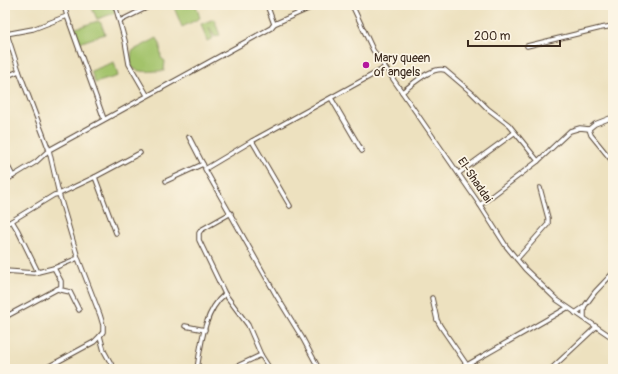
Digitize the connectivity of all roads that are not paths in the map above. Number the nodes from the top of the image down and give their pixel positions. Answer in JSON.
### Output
{"nodes":[{"id":1,"x":64,"y":5,"type":"edge"},
{"id":2,"x":115,"y":5,"type":"edge"},
{"id":3,"x":152,"y":5,"type":"edge"},
{"id":4,"x":266,"y":5,"type":"edge"},
{"id":5,"x":317,"y":5,"type":"edge"},
{"id":6,"x":352,"y":5,"type":"edge"},
{"id":7,"x":67,"y":16,"type":"junction"},
{"id":8,"x":120,"y":21,"type":"junction"},
{"id":9,"x":274,"y":24,"type":"junction"},
{"id":10,"x":613,"y":26,"type":"edge"},
{"id":11,"x":5,"y":28,"type":"edge"},
{"id":12,"x":6,"y":34,"type":"edge"},
{"id":13,"x":527,"y":46,"type":"dead end"},
{"id":14,"x":385,"y":68,"type":"junction"},
{"id":15,"x":19,"y":71,"type":"junction"},
{"id":16,"x":5,"y":77,"type":"edge"},
{"id":17,"x":402,"y":92,"type":"junction"},
{"id":18,"x":147,"y":95,"type":"junction"},
{"id":19,"x":331,"y":98,"type":"junction"},
{"id":20,"x":613,"y":117,"type":"edge"},
{"id":21,"x":104,"y":119,"type":"junction"},
{"id":22,"x":589,"y":129,"type":"junction"},
{"id":23,"x":514,"y":134,"type":"junction"},
{"id":24,"x":189,"y":137,"type":"dead end"},
{"id":25,"x":252,"y":141,"type":"junction"},
{"id":26,"x":49,"y":150,"type":"junction"},
{"id":27,"x":362,"y":152,"type":"dead end"},
{"id":28,"x":140,"y":153,"type":"dead end"},
{"id":29,"x":5,"y":161,"type":"edge"},
{"id":30,"x":538,"y":161,"type":"junction"},
{"id":31,"x":613,"y":162,"type":"edge"},
{"id":32,"x":203,"y":164,"type":"junction"},
{"id":33,"x":206,"y":169,"type":"junction"},
{"id":34,"x":458,"y":173,"type":"junction"},
{"id":35,"x":13,"y":176,"type":"junction"},
{"id":36,"x":95,"y":177,"type":"junction"},
{"id":37,"x":5,"y":181,"type":"edge"},
{"id":38,"x":166,"y":181,"type":"dead end"},
{"id":39,"x":540,"y":188,"type":"dead end"},
{"id":40,"x":59,"y":194,"type":"junction"},
{"id":41,"x":480,"y":205,"type":"junction"},
{"id":42,"x":290,"y":206,"type":"dead end"},
{"id":43,"x":231,"y":213,"type":"junction"},
{"id":44,"x":12,"y":221,"type":"junction"},
{"id":45,"x":5,"y":224,"type":"edge"},
{"id":46,"x":116,"y":233,"type":"dead end"},
{"id":47,"x":78,"y":258,"type":"junction"},
{"id":48,"x":517,"y":259,"type":"junction"},
{"id":49,"x":54,"y":268,"type":"junction"},
{"id":50,"x":5,"y":271,"type":"edge"},
{"id":51,"x":38,"y":272,"type":"junction"},
{"id":52,"x":613,"y":273,"type":"edge"},
{"id":53,"x":57,"y":289,"type":"junction"},
{"id":54,"x":224,"y":294,"type":"junction"},
{"id":55,"x":432,"y":298,"type":"dead end"},
{"id":56,"x":584,"y":307,"type":"junction"},
{"id":57,"x":567,"y":308,"type":"junction"},
{"id":58,"x":79,"y":310,"type":"dead end"},
{"id":59,"x":575,"y":313,"type":"junction"},
{"id":60,"x":5,"y":317,"type":"edge"},
{"id":61,"x":584,"y":318,"type":"junction"},
{"id":62,"x":185,"y":326,"type":"dead end"},
{"id":63,"x":596,"y":327,"type":"junction"},
{"id":64,"x":205,"y":330,"type":"junction"},
{"id":65,"x":100,"y":336,"type":"junction"},
{"id":66,"x":613,"y":338,"type":"edge"},
{"id":67,"x":261,"y":355,"type":"junction"},
{"id":68,"x":467,"y":365,"type":"junction"},
{"id":69,"x":44,"y":369,"type":"edge"},
{"id":70,"x":114,"y":369,"type":"edge"},
{"id":71,"x":197,"y":369,"type":"edge"},
{"id":72,"x":231,"y":369,"type":"edge"},
{"id":73,"x":270,"y":369,"type":"edge"},
{"id":74,"x":320,"y":369,"type":"edge"},
{"id":75,"x":457,"y":369,"type":"edge"},
{"id":76,"x":552,"y":369,"type":"edge"}],
"edges":[{"from":1,"to":7,"type":"street"},
{"from":2,"to":8,"type":"street"},
{"from":3,"to":8,"type":"street"},
{"from":4,"to":9,"type":"street"},
{"from":5,"to":9,"type":"street"},
{"from":6,"to":14,"type":"street","name":"El-Shaddai"},
{"from":7,"to":12,"type":"street"},
{"from":7,"to":21,"type":"street"},
{"from":8,"to":18,"type":"street"},
{"from":9,"to":18,"type":"street"},
{"from":10,"to":13,"type":"street"},
{"from":11,"to":12,"type":"street"},
{"from":12,"to":15,"type":"street"},
{"from":14,"to":17,"type":"street","name":"El-Shaddai"},
{"from":14,"to":19,"type":"street"},
{"from":15,"to":16,"type":"street"},
{"from":15,"to":26,"type":"street"},
{"from":17,"to":23,"type":"street"},
{"from":17,"to":34,"type":"street","name":"El-Shaddai"},
{"from":18,"to":21,"type":"street"},
{"from":19,"to":25,"type":"street"},
{"from":19,"to":27,"type":"street"},
{"from":20,"to":22,"type":"street"},
{"from":21,"to":26,"type":"street"},
{"from":22,"to":30,"type":"street"},
{"from":22,"to":31,"type":"street"},
{"from":23,"to":30,"type":"street"},
{"from":23,"to":34,"type":"street"},
{"from":24,"to":32,"type":"street"},
{"from":25,"to":33,"type":"street"},
{"from":25,"to":42,"type":"street"},
{"from":26,"to":35,"type":"street"},
{"from":26,"to":40,"type":"street"},
{"from":28,"to":36,"type":"street"},
{"from":29,"to":35,"type":"street"},
{"from":30,"to":41,"type":"street"},
{"from":32,"to":33,"type":"street"},
{"from":32,"to":38,"type":"street"},
{"from":33,"to":43,"type":"street"},
{"from":34,"to":41,"type":"street","name":"El-Shaddai"},
{"from":35,"to":37,"type":"street"},
{"from":36,"to":40,"type":"street"},
{"from":36,"to":46,"type":"street"},
{"from":39,"to":48,"type":"street"},
{"from":40,"to":44,"type":"street"},
{"from":40,"to":47,"type":"street"},
{"from":41,"to":48,"type":"street","name":"El-Shaddai"},
{"from":43,"to":54,"type":"street"},
{"from":43,"to":74,"type":"street"},
{"from":44,"to":45,"type":"street"},
{"from":44,"to":51,"type":"street"},
{"from":47,"to":49,"type":"street"},
{"from":47,"to":65,"type":"street"},
{"from":48,"to":57,"type":"street","name":"El-Shaddai"},
{"from":49,"to":51,"type":"street"},
{"from":49,"to":53,"type":"street"},
{"from":50,"to":51,"type":"street"},
{"from":52,"to":56,"type":"street"},
{"from":53,"to":58,"type":"street"},
{"from":53,"to":60,"type":"street"},
{"from":54,"to":64,"type":"street"},
{"from":54,"to":67,"type":"street"},
{"from":55,"to":68,"type":"street"},
{"from":56,"to":59,"type":"street"},
{"from":56,"to":61,"type":"street"},
{"from":57,"to":59,"type":"street","name":"El-Shaddai"},
{"from":57,"to":68,"type":"street"},
{"from":59,"to":61,"type":"street","name":"El-Shaddai"},
{"from":61,"to":63,"type":"street","name":"El-Shaddai"},
{"from":62,"to":64,"type":"street"},
{"from":63,"to":66,"type":"street","name":"El-Shaddai"},
{"from":63,"to":76,"type":"street"},
{"from":64,"to":71,"type":"street"},
{"from":65,"to":69,"type":"street"},
{"from":65,"to":70,"type":"street"},
{"from":67,"to":72,"type":"street"},
{"from":67,"to":73,"type":"street"},
{"from":68,"to":75,"type":"street"}]}
